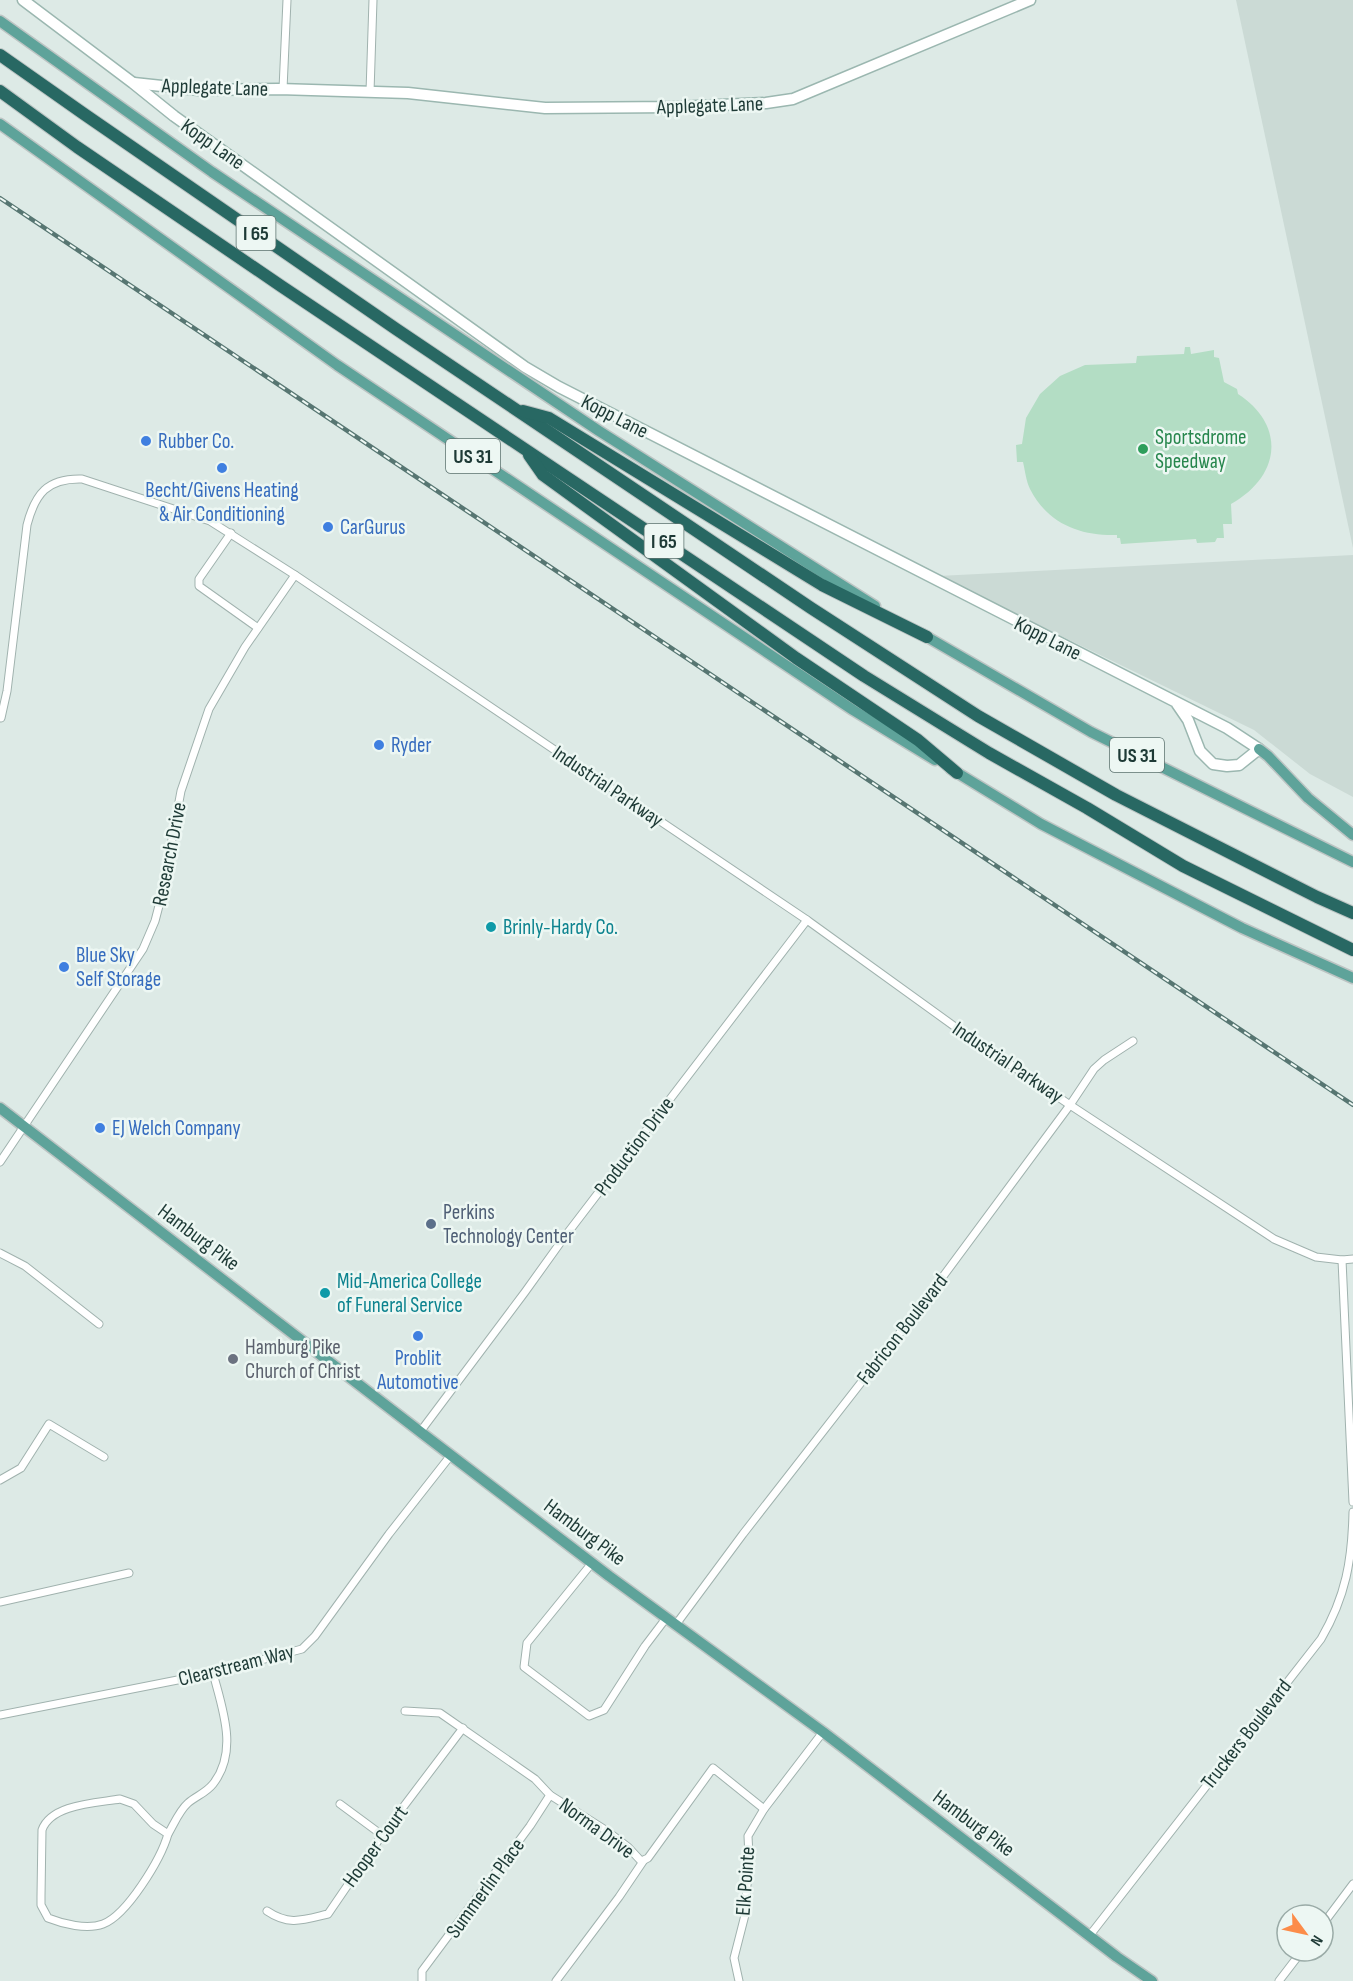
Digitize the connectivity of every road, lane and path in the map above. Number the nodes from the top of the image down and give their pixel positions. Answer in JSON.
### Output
{"nodes":[{"id":1,"x":23,"y":0,"type":"edge"},
{"id":2,"x":287,"y":0,"type":"edge"},
{"id":3,"x":373,"y":0,"type":"edge"},
{"id":4,"x":1030,"y":0,"type":"edge"},
{"id":5,"x":0,"y":21,"type":"edge"},
{"id":6,"x":0,"y":55,"type":"edge"},
{"id":7,"x":133,"y":82,"type":"junction"},
{"id":8,"x":283,"y":89,"type":"junction"},
{"id":9,"x":0,"y":91,"type":"edge"},
{"id":10,"x":369,"y":92,"type":"junction"},
{"id":11,"x":0,"y":124,"type":"edge"},
{"id":12,"x":514,"y":408,"type":"junction"},
{"id":13,"x":525,"y":449,"type":"junction"},
{"id":14,"x":231,"y":533,"type":"junction"},
{"id":15,"x":295,"y":575,"type":"junction"},
{"id":16,"x":258,"y":628,"type":"junction"},
{"id":17,"x":927,"y":637,"type":"junction"},
{"id":18,"x":1178,"y":704,"type":"junction"},
{"id":19,"x":1,"y":718,"type":"edge"},
{"id":20,"x":1259,"y":749,"type":"junction"},
{"id":21,"x":957,"y":773,"type":"junction"},
{"id":22,"x":1353,"y":835,"type":"edge"},
{"id":23,"x":1353,"y":862,"type":"edge"},
{"id":24,"x":1353,"y":913,"type":"edge"},
{"id":25,"x":807,"y":920,"type":"junction"},
{"id":26,"x":1353,"y":950,"type":"edge"},
{"id":27,"x":1353,"y":978,"type":"edge"},
{"id":28,"x":1133,"y":1041,"type":"dead end"},
{"id":29,"x":1070,"y":1105,"type":"junction"},
{"id":30,"x":0,"y":1108,"type":"edge"},
{"id":31,"x":25,"y":1125,"type":"junction"},
{"id":32,"x":0,"y":1162,"type":"edge"},
{"id":33,"x":0,"y":1253,"type":"edge"},
{"id":34,"x":1353,"y":1259,"type":"edge"},
{"id":35,"x":1342,"y":1260,"type":"junction"},
{"id":36,"x":99,"y":1324,"type":"dead end"},
{"id":37,"x":420,"y":1431,"type":"junction"},
{"id":38,"x":451,"y":1455,"type":"junction"},
{"id":39,"x":104,"y":1457,"type":"dead end"},
{"id":40,"x":0,"y":1480,"type":"edge"},
{"id":41,"x":1353,"y":1502,"type":"edge"},
{"id":42,"x":1353,"y":1512,"type":"edge"},
{"id":43,"x":592,"y":1563,"type":"junction"},
{"id":44,"x":129,"y":1573,"type":"dead end"},
{"id":45,"x":0,"y":1602,"type":"edge"},
{"id":46,"x":667,"y":1617,"type":"junction"},
{"id":47,"x":677,"y":1623,"type":"junction"},
{"id":48,"x":213,"y":1673,"type":"junction"},
{"id":49,"x":405,"y":1711,"type":"dead end"},
{"id":50,"x":0,"y":1715,"type":"edge"},
{"id":51,"x":463,"y":1728,"type":"junction"},
{"id":52,"x":823,"y":1732,"type":"junction"},
{"id":53,"x":550,"y":1795,"type":"junction"},
{"id":54,"x":340,"y":1804,"type":"dead end"},
{"id":55,"x":764,"y":1809,"type":"junction"},
{"id":56,"x":168,"y":1834,"type":"junction"},
{"id":57,"x":382,"y":1835,"type":"junction"},
{"id":58,"x":644,"y":1860,"type":"junction"},
{"id":59,"x":1353,"y":1884,"type":"edge"},
{"id":60,"x":1335,"y":1908,"type":"edge"},
{"id":61,"x":267,"y":1911,"type":"dead end"},
{"id":62,"x":1090,"y":1935,"type":"junction"},
{"id":63,"x":1293,"y":1963,"type":"edge"},
{"id":64,"x":422,"y":1981,"type":"edge"},
{"id":65,"x":556,"y":1981,"type":"edge"},
{"id":66,"x":739,"y":1981,"type":"edge"},
{"id":67,"x":1152,"y":1981,"type":"edge"},
{"id":68,"x":1279,"y":1981,"type":"edge"}],
"edges":[{"from":1,"to":7,"type":"street","name":"Kopp Lane"},
{"from":2,"to":8,"type":"street"},
{"from":3,"to":10,"type":"street"},
{"from":4,"to":10,"type":"street","name":"Applegate Lane"},
{"from":5,"to":17,"type":"main road","number":"US 31"},
{"from":6,"to":12,"type":"highway","number":"I 65"},
{"from":7,"to":8,"type":"street","name":"Applegate Lane"},
{"from":7,"to":18,"type":"street","name":"Kopp Lane"},
{"from":8,"to":10,"type":"street","name":"Applegate Lane"},
{"from":9,"to":13,"type":"highway","number":"I 65"},
{"from":11,"to":21,"type":"main road","number":"US 31"},
{"from":12,"to":17,"type":"highway"},
{"from":12,"to":24,"type":"highway","number":"I 65"},
{"from":13,"to":21,"type":"highway"},
{"from":13,"to":26,"type":"highway","number":"I 65"},
{"from":14,"to":15,"type":"street","name":"Industrial Parkway"},
{"from":14,"to":16,"type":"street"},
{"from":14,"to":19,"type":"street","name":"Industrial Parkway"},
{"from":15,"to":16,"type":"street","name":"Research Drive"},
{"from":15,"to":25,"type":"street","name":"Industrial Parkway"},
{"from":16,"to":31,"type":"street","name":"Research Drive"},
{"from":17,"to":23,"type":"main road","number":"US 31"},
{"from":18,"to":20,"type":"street","name":"Kopp Lane"},
{"from":18,"to":20,"type":"street"},
{"from":20,"to":22,"type":"main road"},
{"from":21,"to":27,"type":"main road","number":"US 31"},
{"from":25,"to":29,"type":"street","name":"Industrial Parkway"},
{"from":25,"to":37,"type":"street","name":"Production Drive"},
{"from":28,"to":29,"type":"street","name":"Fabricon Boulevard"},
{"from":29,"to":35,"type":"street","name":"Industrial Parkway"},
{"from":29,"to":47,"type":"street","name":"Fabricon Boulevard"},
{"from":30,"to":31,"type":"main road","name":"Hamburg Pike"},
{"from":31,"to":32,"type":"street","name":"Research Drive"},
{"from":31,"to":37,"type":"main road","name":"Hamburg Pike"},
{"from":33,"to":36,"type":"street"},
{"from":34,"to":35,"type":"street","name":"Industrial Parkway"},
{"from":35,"to":41,"type":"street"},
{"from":37,"to":38,"type":"main road","name":"Hamburg Pike"},
{"from":38,"to":43,"type":"main road","name":"Hamburg Pike"},
{"from":38,"to":48,"type":"street","name":"Clearstream Way"},
{"from":39,"to":40,"type":"street"},
{"from":42,"to":62,"type":"street","name":"Truckers Boulevard"},
{"from":43,"to":46,"type":"main road","name":"Hamburg Pike"},
{"from":43,"to":46,"type":"street"},
{"from":44,"to":45,"type":"street"},
{"from":46,"to":47,"type":"main road","name":"Hamburg Pike"},
{"from":47,"to":52,"type":"main road","name":"Hamburg Pike"},
{"from":48,"to":50,"type":"street","name":"Clearstream Way"},
{"from":48,"to":56,"type":"street"},
{"from":49,"to":51,"type":"street","name":"Norma Drive"},
{"from":51,"to":53,"type":"street","name":"Norma Drive"},
{"from":51,"to":57,"type":"street","name":"Hooper Court"},
{"from":52,"to":55,"type":"street","name":"Elk Pointe"},
{"from":52,"to":62,"type":"main road","name":"Hamburg Pike"},
{"from":53,"to":58,"type":"street","name":"Norma Drive"},
{"from":53,"to":64,"type":"street","name":"Summerlin Place"},
{"from":54,"to":57,"type":"street"},
{"from":55,"to":58,"type":"street","name":"Norma Drive"},
{"from":55,"to":66,"type":"street","name":"Elk Pointe"},
{"from":56,"to":56,"type":"street"},
{"from":57,"to":61,"type":"street","name":"Hooper Court"},
{"from":58,"to":65,"type":"street"},
{"from":59,"to":60,"type":"street"},
{"from":62,"to":67,"type":"main road","name":"Hamburg Pike"},
{"from":63,"to":68,"type":"street"}]}
